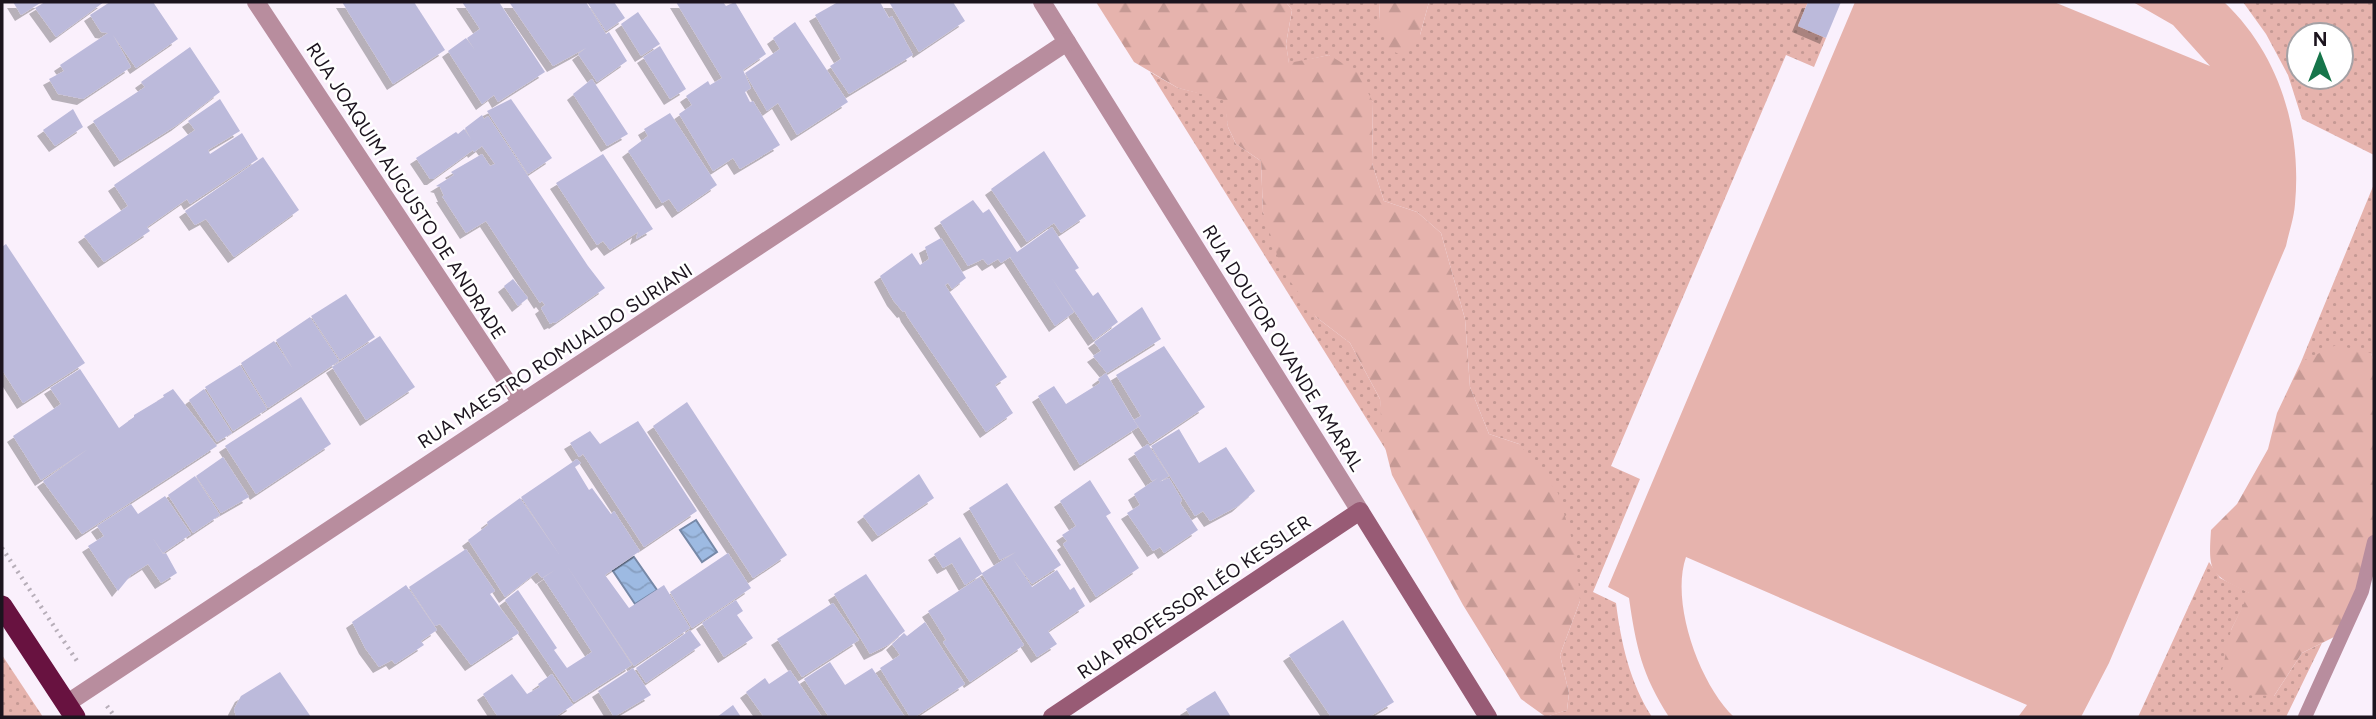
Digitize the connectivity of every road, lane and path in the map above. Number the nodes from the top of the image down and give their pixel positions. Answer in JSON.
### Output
{"nodes":[{"id":1,"x":256,"y":2,"type":"edge"},
{"id":2,"x":1042,"y":2,"type":"edge"},
{"id":3,"x":1067,"y":43,"type":"junction"},
{"id":4,"x":521,"y":403,"type":"junction"},
{"id":5,"x":1360,"y":511,"type":"junction"},
{"id":6,"x":2374,"y":542,"type":"edge"},
{"id":7,"x":2,"y":548,"type":"edge"},
{"id":8,"x":2,"y":606,"type":"edge"},
{"id":9,"x":72,"y":652,"type":"dead end"},
{"id":10,"x":71,"y":710,"type":"edge"},
{"id":11,"x":1052,"y":717,"type":"edge"},
{"id":12,"x":1488,"y":717,"type":"edge"},
{"id":13,"x":2305,"y":717,"type":"edge"}],
"edges":[{"from":1,"to":4,"type":"street","name":"RUA JOAQUIM AUGUSTO DE ANDRADE"},
{"from":2,"to":3,"type":"street","name":"RUA DOUTOR OVANDE AMARAL"},
{"from":3,"to":4,"type":"street","name":"RUA MAESTRO ROMUALDO SURIANI"},
{"from":3,"to":5,"type":"street","name":"RUA DOUTOR OVANDE AMARAL"},
{"from":4,"to":10,"type":"street","name":"RUA MAESTRO ROMUALDO SURIANI"},
{"from":5,"to":11,"type":"street","name":"RUA PROFESSOR LÉO KESSLER"},
{"from":5,"to":12,"type":"street","name":"RUA DOUTOR OVANDE AMARAL"},
{"from":6,"to":13,"type":"lane"},
{"from":7,"to":9,"type":"path"},
{"from":8,"to":10,"type":"highway"}]}
